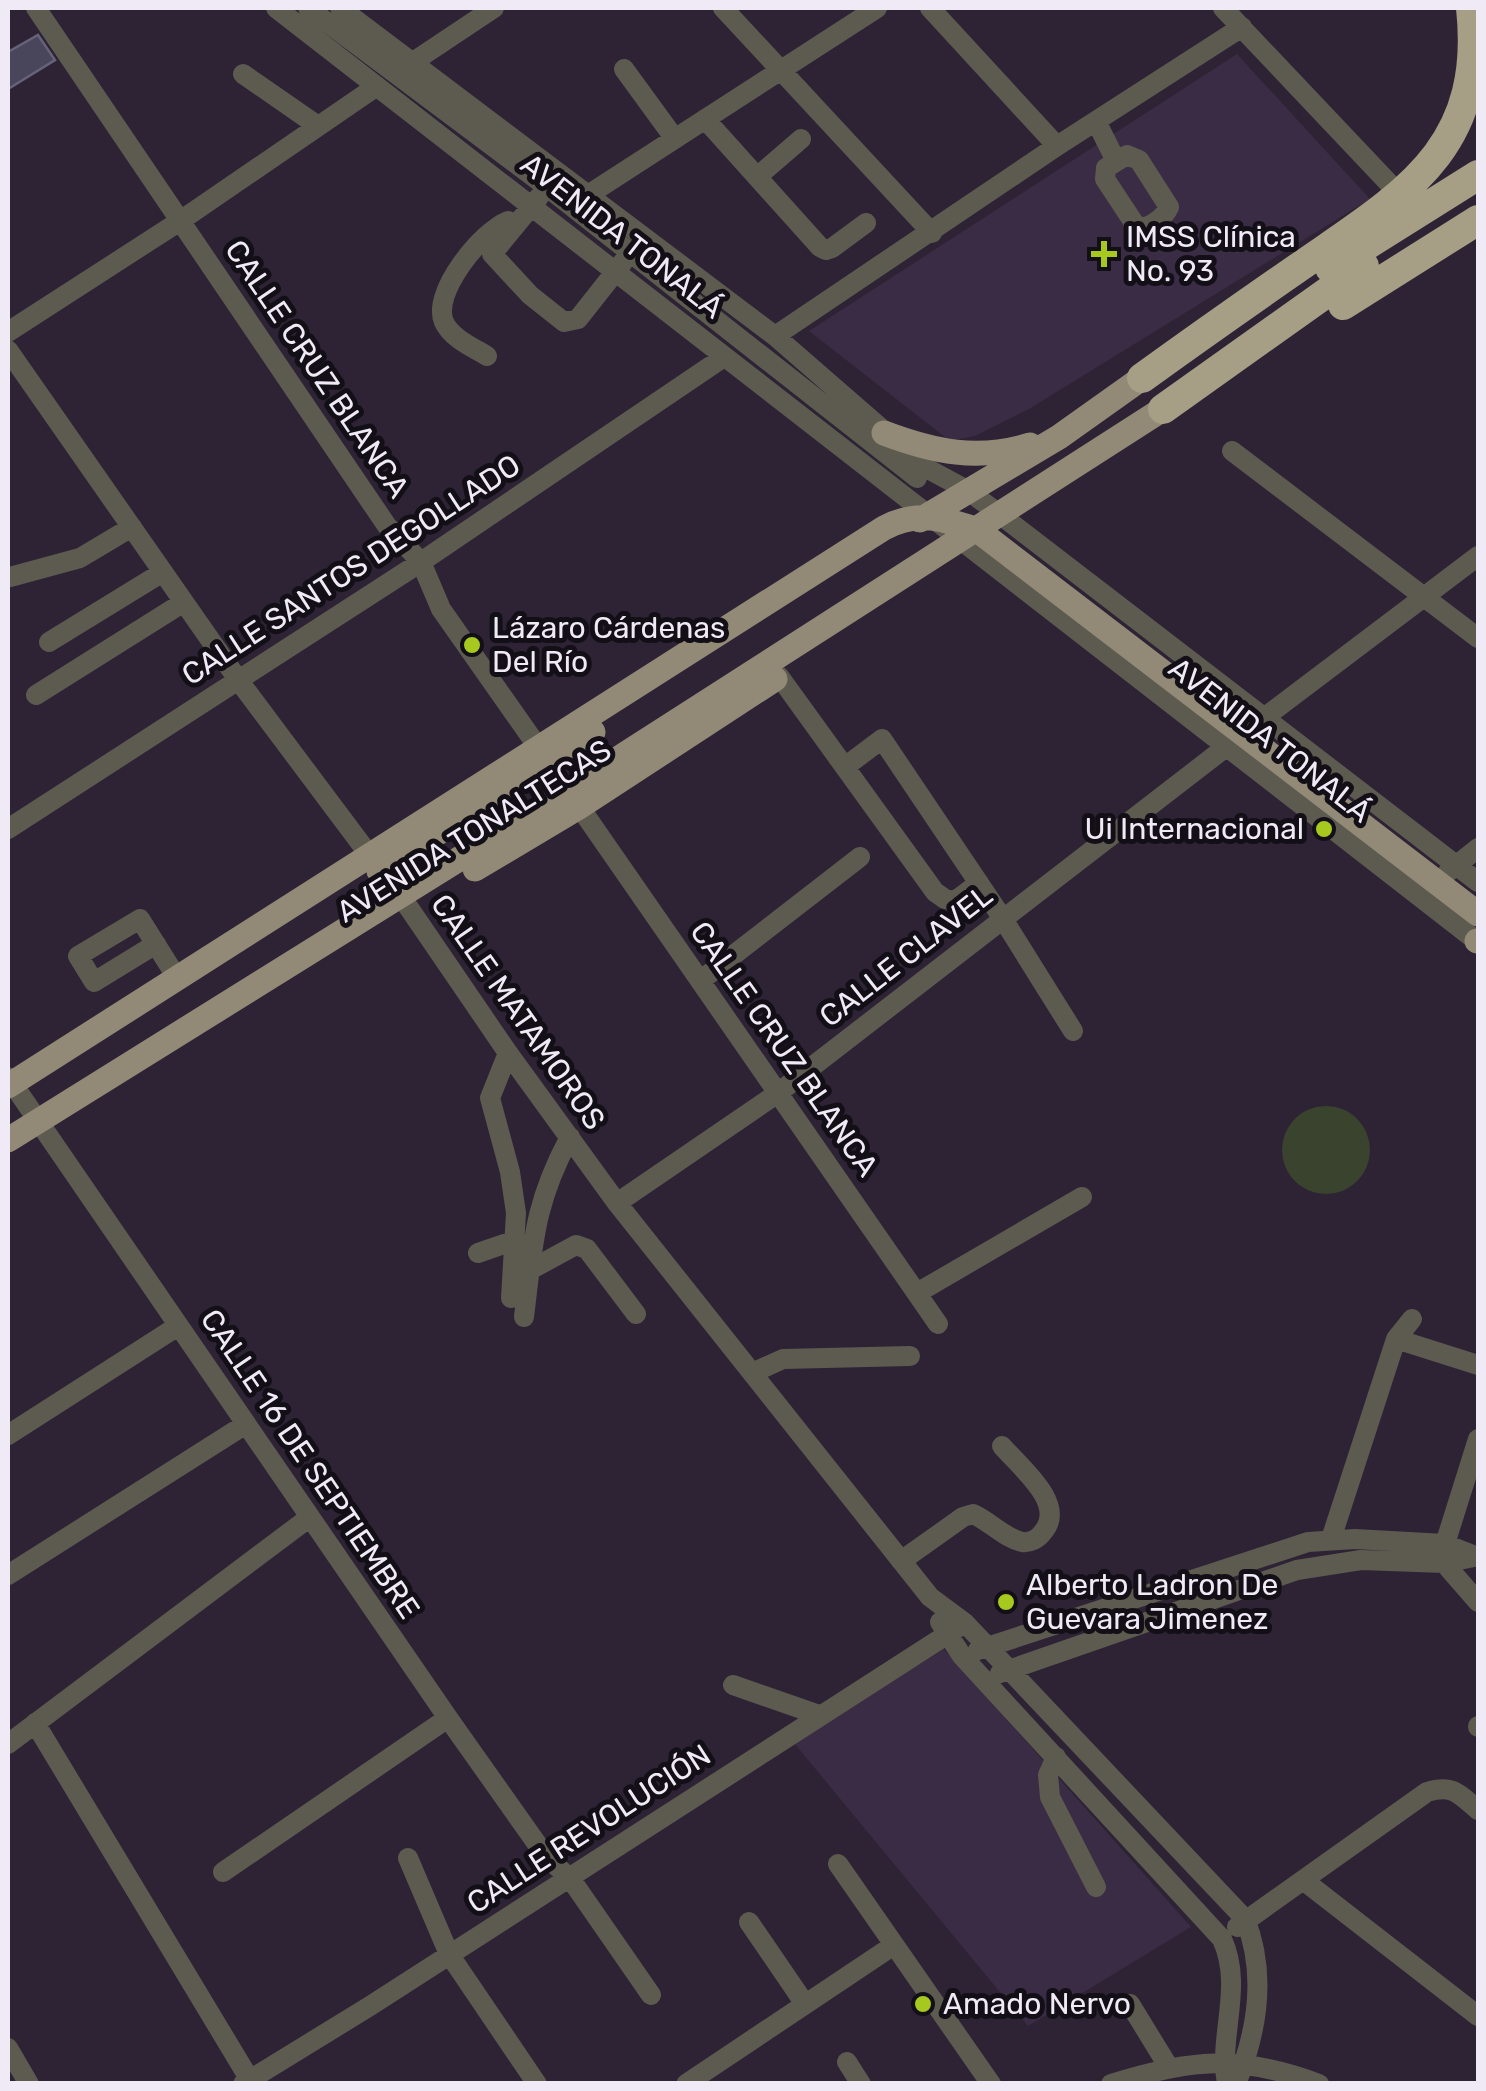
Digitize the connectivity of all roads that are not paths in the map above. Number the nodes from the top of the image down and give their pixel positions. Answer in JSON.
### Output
{"nodes":[{"id":1,"x":36,"y":8,"type":"edge"},
{"id":2,"x":276,"y":8,"type":"edge"},
{"id":3,"x":308,"y":8,"type":"edge"},
{"id":4,"x":340,"y":8,"type":"edge"},
{"id":5,"x":494,"y":8,"type":"edge"},
{"id":6,"x":723,"y":8,"type":"edge"},
{"id":7,"x":878,"y":8,"type":"edge"},
{"id":8,"x":930,"y":8,"type":"edge"},
{"id":9,"x":1223,"y":8,"type":"edge"},
{"id":10,"x":1471,"y":8,"type":"edge"},
{"id":11,"x":1242,"y":28,"type":"junction"},
{"id":12,"x":414,"y":62,"type":"junction"},
{"id":13,"x":624,"y":68,"type":"dead end"},
{"id":14,"x":780,"y":70,"type":"junction"},
{"id":15,"x":243,"y":74,"type":"dead end"},
{"id":16,"x":377,"y":86,"type":"junction"},
{"id":17,"x":705,"y":119,"type":"junction"},
{"id":18,"x":1096,"y":121,"type":"junction"},
{"id":19,"x":318,"y":126,"type":"junction"},
{"id":20,"x":674,"y":139,"type":"junction"},
{"id":21,"x":801,"y":139,"type":"dead end"},
{"id":22,"x":1056,"y":146,"type":"junction"},
{"id":23,"x":1116,"y":161,"type":"dead end"},
{"id":24,"x":1478,"y":175,"type":"edge"},
{"id":25,"x":757,"y":178,"type":"junction"},
{"id":26,"x":553,"y":180,"type":"junction"},
{"id":27,"x":1478,"y":192,"type":"edge"},
{"id":28,"x":588,"y":195,"type":"junction"},
{"id":29,"x":1400,"y":196,"type":"junction"},
{"id":30,"x":527,"y":211,"type":"junction"},
{"id":31,"x":1478,"y":220,"type":"edge"},
{"id":32,"x":180,"y":221,"type":"junction"},
{"id":33,"x":866,"y":223,"type":"dead end"},
{"id":34,"x":932,"y":233,"type":"junction"},
{"id":35,"x":636,"y":246,"type":"junction"},
{"id":36,"x":615,"y":272,"type":"junction"},
{"id":37,"x":8,"y":332,"type":"edge"},
{"id":38,"x":775,"y":336,"type":"junction"},
{"id":39,"x":8,"y":350,"type":"edge"},
{"id":40,"x":487,"y":356,"type":"dead end"},
{"id":41,"x":724,"y":357,"type":"junction"},
{"id":42,"x":1142,"y":378,"type":"junction"},
{"id":43,"x":1163,"y":410,"type":"junction"},
{"id":44,"x":884,"y":433,"type":"junction"},
{"id":45,"x":1059,"y":436,"type":"junction"},
{"id":46,"x":1232,"y":452,"type":"dead end"},
{"id":47,"x":917,"y":478,"type":"dead end"},
{"id":48,"x":967,"y":490,"type":"junction"},
{"id":49,"x":998,"y":514,"type":"junction"},
{"id":50,"x":928,"y":516,"type":"junction"},
{"id":51,"x":132,"y":527,"type":"junction"},
{"id":52,"x":967,"y":535,"type":"junction"},
{"id":53,"x":1478,"y":556,"type":"edge"},
{"id":54,"x":421,"y":562,"type":"junction"},
{"id":55,"x":163,"y":572,"type":"junction"},
{"id":56,"x":10,"y":577,"type":"edge"},
{"id":57,"x":1423,"y":598,"type":"junction"},
{"id":58,"x":184,"y":602,"type":"junction"},
{"id":59,"x":1478,"y":638,"type":"edge"},
{"id":60,"x":48,"y":642,"type":"dead end"},
{"id":61,"x":780,"y":676,"type":"junction"},
{"id":62,"x":239,"y":680,"type":"junction"},
{"id":63,"x":36,"y":695,"type":"dead end"},
{"id":64,"x":1265,"y":717,"type":"junction"},
{"id":65,"x":1226,"y":747,"type":"junction"},
{"id":66,"x":543,"y":754,"type":"junction"},
{"id":67,"x":846,"y":766,"type":"junction"},
{"id":68,"x":574,"y":799,"type":"junction"},
{"id":69,"x":8,"y":829,"type":"edge"},
{"id":70,"x":1478,"y":848,"type":"edge"},
{"id":71,"x":860,"y":857,"type":"dead end"},
{"id":72,"x":374,"y":863,"type":"junction"},
{"id":73,"x":1438,"y":881,"type":"junction"},
{"id":74,"x":1478,"y":882,"type":"edge"},
{"id":75,"x":979,"y":883,"type":"junction"},
{"id":76,"x":404,"y":902,"type":"junction"},
{"id":77,"x":1478,"y":914,"type":"edge"},
{"id":78,"x":1003,"y":919,"type":"junction"},
{"id":79,"x":1478,"y":941,"type":"edge"},
{"id":80,"x":156,"y":944,"type":"dead end"},
{"id":81,"x":177,"y":978,"type":"junction"},
{"id":82,"x":700,"y":981,"type":"junction"},
{"id":83,"x":1073,"y":1030,"type":"dead end"},
{"id":84,"x":508,"y":1053,"type":"junction"},
{"id":85,"x":11,"y":1090,"type":"edge"},
{"id":86,"x":778,"y":1093,"type":"junction"},
{"id":87,"x":43,"y":1127,"type":"junction"},
{"id":88,"x":570,"y":1137,"type":"junction"},
{"id":89,"x":8,"y":1140,"type":"edge"},
{"id":90,"x":8,"y":1159,"type":"edge"},
{"id":91,"x":1082,"y":1196,"type":"dead end"},
{"id":92,"x":617,"y":1203,"type":"junction"},
{"id":93,"x":513,"y":1241,"type":"junction"},
{"id":94,"x":478,"y":1253,"type":"dead end"},
{"id":95,"x":530,"y":1270,"type":"junction"},
{"id":96,"x":917,"y":1293,"type":"junction"},
{"id":97,"x":511,"y":1298,"type":"dead end"},
{"id":98,"x":636,"y":1314,"type":"dead end"},
{"id":99,"x":524,"y":1317,"type":"dead end"},
{"id":100,"x":1412,"y":1320,"type":"dead end"},
{"id":101,"x":938,"y":1324,"type":"dead end"},
{"id":102,"x":178,"y":1326,"type":"junction"},
{"id":103,"x":1396,"y":1340,"type":"junction"},
{"id":104,"x":910,"y":1356,"type":"dead end"},
{"id":105,"x":1478,"y":1365,"type":"edge"},
{"id":106,"x":752,"y":1373,"type":"junction"},
{"id":107,"x":246,"y":1424,"type":"junction"},
{"id":108,"x":8,"y":1436,"type":"edge"},
{"id":109,"x":1478,"y":1439,"type":"edge"},
{"id":110,"x":1002,"y":1446,"type":"dead end"},
{"id":111,"x":310,"y":1517,"type":"junction"},
{"id":112,"x":1331,"y":1539,"type":"junction"},
{"id":113,"x":1445,"y":1554,"type":"junction"},
{"id":114,"x":1476,"y":1557,"type":"edge"},
{"id":115,"x":901,"y":1561,"type":"junction"},
{"id":116,"x":8,"y":1575,"type":"edge"},
{"id":117,"x":930,"y":1597,"type":"junction"},
{"id":118,"x":1478,"y":1602,"type":"edge"},
{"id":119,"x":966,"y":1623,"type":"junction"},
{"id":120,"x":945,"y":1634,"type":"junction"},
{"id":121,"x":988,"y":1647,"type":"junction"},
{"id":122,"x":962,"y":1656,"type":"junction"},
{"id":123,"x":1009,"y":1670,"type":"junction"},
{"id":124,"x":984,"y":1680,"type":"junction"},
{"id":125,"x":733,"y":1685,"type":"dead end"},
{"id":126,"x":819,"y":1715,"type":"junction"},
{"id":127,"x":448,"y":1718,"type":"junction"},
{"id":128,"x":35,"y":1724,"type":"junction"},
{"id":129,"x":8,"y":1744,"type":"edge"},
{"id":130,"x":1056,"y":1757,"type":"junction"},
{"id":131,"x":1478,"y":1810,"type":"edge"},
{"id":132,"x":408,"y":1858,"type":"dead end"},
{"id":133,"x":838,"y":1864,"type":"dead end"},
{"id":134,"x":223,"y":1872,"type":"dead end"},
{"id":135,"x":570,"y":1878,"type":"junction"},
{"id":136,"x":1304,"y":1880,"type":"junction"},
{"id":137,"x":1096,"y":1887,"type":"dead end"},
{"id":138,"x":1245,"y":1920,"type":"junction"},
{"id":139,"x":749,"y":1922,"type":"dead end"},
{"id":140,"x":1222,"y":1939,"type":"junction"},
{"id":141,"x":894,"y":1945,"type":"junction"},
{"id":142,"x":448,"y":1954,"type":"junction"},
{"id":143,"x":651,"y":1995,"type":"dead end"},
{"id":144,"x":805,"y":2004,"type":"junction"},
{"id":145,"x":1130,"y":2004,"type":"dead end"},
{"id":146,"x":1478,"y":2016,"type":"edge"},
{"id":147,"x":8,"y":2048,"type":"edge"},
{"id":148,"x":847,"y":2062,"type":"dead end"},
{"id":149,"x":1232,"y":2074,"type":"edge"},
{"id":150,"x":1167,"y":2075,"type":"edge"},
{"id":151,"x":246,"y":2082,"type":"edge"},
{"id":152,"x":29,"y":2084,"type":"edge"},
{"id":153,"x":537,"y":2084,"type":"edge"},
{"id":154,"x":686,"y":2084,"type":"edge"},
{"id":155,"x":861,"y":2084,"type":"edge"},
{"id":156,"x":991,"y":2084,"type":"edge"},
{"id":157,"x":1113,"y":2084,"type":"edge"},
{"id":158,"x":1318,"y":2084,"type":"edge"}],
"edges":[{"from":1,"to":32,"type":"street","name":"CALLE CRUZ BLANCA"},
{"from":2,"to":16,"type":"street","name":"AVENIDA TONALÁ"},
{"from":3,"to":26,"type":"street"},
{"from":4,"to":12,"type":"street","name":"AVENIDA TONALÁ"},
{"from":5,"to":12,"type":"street"},
{"from":6,"to":14,"type":"street"},
{"from":7,"to":14,"type":"street"},
{"from":8,"to":22,"type":"street"},
{"from":9,"to":11,"type":"street"},
{"from":10,"to":29,"type":"highway"},
{"from":11,"to":18,"type":"street"},
{"from":11,"to":29,"type":"street"},
{"from":12,"to":26,"type":"street","name":"AVENIDA TONALÁ"},
{"from":13,"to":20,"type":"street"},
{"from":14,"to":17,"type":"street"},
{"from":14,"to":34,"type":"street"},
{"from":15,"to":19,"type":"street"},
{"from":16,"to":19,"type":"street"},
{"from":16,"to":30,"type":"street","name":"AVENIDA TONALÁ"},
{"from":17,"to":20,"type":"street"},
{"from":17,"to":25,"type":"street"},
{"from":18,"to":22,"type":"street"},
{"from":18,"to":23,"type":"street"},
{"from":19,"to":32,"type":"street"},
{"from":20,"to":28,"type":"street"},
{"from":21,"to":25,"type":"street"},
{"from":22,"to":34,"type":"street"},
{"from":24,"to":42,"type":"highway"},
{"from":25,"to":33,"type":"street"},
{"from":26,"to":28,"type":"street","name":"AVENIDA TONALÁ"},
{"from":26,"to":30,"type":"street"},
{"from":26,"to":35,"type":"street"},
{"from":27,"to":43,"type":"highway"},
{"from":28,"to":35,"type":"street","name":"AVENIDA TONALÁ"},
{"from":29,"to":42,"type":"highway"},
{"from":30,"to":36,"type":"street","name":"AVENIDA TONALÁ"},
{"from":30,"to":36,"type":"street"},
{"from":30,"to":40,"type":"street"},
{"from":31,"to":43,"type":"highway"},
{"from":32,"to":37,"type":"street"},
{"from":32,"to":54,"type":"street","name":"CALLE CRUZ BLANCA"},
{"from":34,"to":38,"type":"street"},
{"from":35,"to":36,"type":"street"},
{"from":35,"to":38,"type":"street","name":"AVENIDA TONALÁ"},
{"from":35,"to":47,"type":"street"},
{"from":36,"to":41,"type":"street","name":"AVENIDA TONALÁ"},
{"from":38,"to":44,"type":"street","name":"AVENIDA TONALÁ"},
{"from":39,"to":51,"type":"street","name":"CALLE MATAMOROS"},
{"from":41,"to":50,"type":"street","name":"AVENIDA TONALÁ"},
{"from":41,"to":54,"type":"street","name":"CALLE SANTOS DEGOLLADO"},
{"from":42,"to":45,"type":"main road","name":"AVENIDA TONALTECAS"},
{"from":43,"to":49,"type":"main road","name":"AVENIDA TONALTECAS"},
{"from":44,"to":45,"type":"main road"},
{"from":44,"to":48,"type":"street","name":"AVENIDA TONALÁ"},
{"from":45,"to":48,"type":"main road","name":"AVENIDA TONALTECAS"},
{"from":46,"to":57,"type":"street"},
{"from":48,"to":49,"type":"street","name":"AVENIDA TONALÁ"},
{"from":48,"to":50,"type":"main road","name":"AVENIDA TONALTECAS"},
{"from":48,"to":52,"type":"main road"},
{"from":49,"to":52,"type":"main road","name":"AVENIDA TONALTECAS"},
{"from":49,"to":64,"type":"street","name":"AVENIDA TONALÁ"},
{"from":50,"to":52,"type":"main road","name":"AVENIDA TONALÁ"},
{"from":50,"to":66,"type":"main road","name":"AVENIDA TONALTECAS"},
{"from":51,"to":55,"type":"street","name":"CALLE MATAMOROS"},
{"from":51,"to":56,"type":"street"},
{"from":52,"to":61,"type":"main road","name":"AVENIDA TONALTECAS"},
{"from":52,"to":65,"type":"street","name":"AVENIDA TONALÁ"},
{"from":52,"to":68,"type":"main road","name":"AVENIDA TONALTECAS"},
{"from":52,"to":73,"type":"main road","name":"AVENIDA TONALÁ"},
{"from":53,"to":57,"type":"street"},
{"from":54,"to":62,"type":"street","name":"CALLE SANTOS DEGOLLADO"},
{"from":54,"to":66,"type":"street","name":"CALLE CRUZ BLANCA"},
{"from":55,"to":58,"type":"street","name":"CALLE MATAMOROS"},
{"from":55,"to":60,"type":"street"},
{"from":57,"to":59,"type":"street"},
{"from":57,"to":64,"type":"street"},
{"from":58,"to":62,"type":"street","name":"CALLE MATAMOROS"},
{"from":58,"to":63,"type":"street"},
{"from":61,"to":67,"type":"street"},
{"from":61,"to":68,"type":"main road","name":"AVENIDA TONALTECAS"},
{"from":62,"to":69,"type":"street","name":"CALLE SANTOS DEGOLLADO"},
{"from":62,"to":72,"type":"street","name":"CALLE MATAMOROS"},
{"from":64,"to":73,"type":"street","name":"AVENIDA TONALÁ"},
{"from":65,"to":73,"type":"street","name":"AVENIDA TONALÁ"},
{"from":65,"to":78,"type":"street","name":"CALLE CLAVEL"},
{"from":66,"to":72,"type":"main road","name":"AVENIDA TONALTECAS"},
{"from":67,"to":75,"type":"street"},
{"from":67,"to":75,"type":"street"},
{"from":68,"to":76,"type":"main road","name":"AVENIDA TONALTECAS"},
{"from":68,"to":82,"type":"street","name":"CALLE CRUZ BLANCA"},
{"from":70,"to":73,"type":"street"},
{"from":71,"to":82,"type":"street"},
{"from":72,"to":76,"type":"street","name":"CALLE MATAMOROS"},
{"from":72,"to":81,"type":"main road","name":"AVENIDA TONALTECAS"},
{"from":72,"to":85,"type":"main road","name":"AVENIDA TONALTECAS"},
{"from":73,"to":74,"type":"street","name":"AVENIDA TONALÁ"},
{"from":73,"to":77,"type":"main road","name":"AVENIDA TONALÁ"},
{"from":73,"to":79,"type":"street","name":"AVENIDA TONALÁ"},
{"from":75,"to":78,"type":"street"},
{"from":76,"to":84,"type":"street","name":"CALLE MATAMOROS"},
{"from":76,"to":87,"type":"main road","name":"AVENIDA TONALTECAS"},
{"from":78,"to":83,"type":"street"},
{"from":78,"to":86,"type":"street","name":"CALLE CLAVEL"},
{"from":80,"to":81,"type":"street"},
{"from":81,"to":85,"type":"main road","name":"AVENIDA TONALTECAS"},
{"from":82,"to":86,"type":"street","name":"CALLE CRUZ BLANCA"},
{"from":84,"to":88,"type":"street","name":"CALLE MATAMOROS"},
{"from":84,"to":93,"type":"street"},
{"from":85,"to":87,"type":"street","name":"CALLE 16 DE SEPTIEMBRE"},
{"from":86,"to":92,"type":"street","name":"CALLE CLAVEL"},
{"from":86,"to":96,"type":"street","name":"CALLE CRUZ BLANCA"},
{"from":87,"to":89,"type":"main road","name":"AVENIDA TONALTECAS"},
{"from":87,"to":90,"type":"main road","name":"AVENIDA TONALTECAS"},
{"from":87,"to":102,"type":"street","name":"CALLE 16 DE SEPTIEMBRE"},
{"from":88,"to":92,"type":"street","name":"CALLE MATAMOROS"},
{"from":88,"to":95,"type":"street"},
{"from":91,"to":96,"type":"street"},
{"from":92,"to":106,"type":"street","name":"CALLE MATAMOROS"},
{"from":93,"to":94,"type":"street"},
{"from":93,"to":97,"type":"street"},
{"from":95,"to":98,"type":"street"},
{"from":95,"to":99,"type":"street"},
{"from":96,"to":101,"type":"street","name":"CALLE CRUZ BLANCA"},
{"from":100,"to":103,"type":"street"},
{"from":102,"to":107,"type":"street","name":"CALLE 16 DE SEPTIEMBRE"},
{"from":102,"to":108,"type":"street"},
{"from":103,"to":105,"type":"street"},
{"from":103,"to":112,"type":"street"},
{"from":104,"to":106,"type":"street"},
{"from":106,"to":115,"type":"street","name":"CALLE MATAMOROS"},
{"from":107,"to":111,"type":"street","name":"CALLE 16 DE SEPTIEMBRE"},
{"from":107,"to":116,"type":"street"},
{"from":109,"to":113,"type":"street"},
{"from":110,"to":115,"type":"street"},
{"from":111,"to":127,"type":"street","name":"CALLE 16 DE SEPTIEMBRE"},
{"from":111,"to":128,"type":"street"},
{"from":112,"to":113,"type":"street"},
{"from":112,"to":121,"type":"street"},
{"from":113,"to":114,"type":"street"},
{"from":113,"to":118,"type":"street"},
{"from":113,"to":123,"type":"street"},
{"from":115,"to":117,"type":"street","name":"CALLE MATAMOROS"},
{"from":117,"to":119,"type":"street","name":"CALLE MATAMOROS"},
{"from":117,"to":120,"type":"street","name":"CALLE MATAMOROS"},
{"from":119,"to":120,"type":"street","name":"CALLE REVOLUCIÓN"},
{"from":119,"to":121,"type":"street","name":"CALLE MATAMOROS"},
{"from":120,"to":122,"type":"street","name":"CALLE MATAMOROS"},
{"from":120,"to":126,"type":"street","name":"CALLE REVOLUCIÓN"},
{"from":121,"to":122,"type":"street"},
{"from":121,"to":123,"type":"street","name":"CALLE MATAMOROS"},
{"from":122,"to":124,"type":"street","name":"CALLE MATAMOROS"},
{"from":123,"to":124,"type":"street"},
{"from":123,"to":138,"type":"street","name":"CALLE MATAMOROS"},
{"from":124,"to":130,"type":"street","name":"CALLE MATAMOROS"},
{"from":125,"to":126,"type":"street"},
{"from":126,"to":135,"type":"street","name":"CALLE REVOLUCIÓN"},
{"from":127,"to":134,"type":"street"},
{"from":127,"to":135,"type":"street","name":"CALLE 16 DE SEPTIEMBRE"},
{"from":128,"to":129,"type":"street"},
{"from":128,"to":151,"type":"street"},
{"from":130,"to":137,"type":"street"},
{"from":130,"to":140,"type":"street","name":"CALLE MATAMOROS"},
{"from":131,"to":136,"type":"street"},
{"from":132,"to":142,"type":"street"},
{"from":133,"to":141,"type":"street"},
{"from":135,"to":142,"type":"street","name":"CALLE REVOLUCIÓN"},
{"from":135,"to":143,"type":"street","name":"CALLE 16 DE SEPTIEMBRE"},
{"from":136,"to":138,"type":"street"},
{"from":136,"to":146,"type":"street"},
{"from":138,"to":140,"type":"street"},
{"from":138,"to":149,"type":"street","name":"CALLE MATAMOROS"},
{"from":139,"to":144,"type":"street"},
{"from":140,"to":149,"type":"street","name":"CALLE MATAMOROS"},
{"from":141,"to":144,"type":"street"},
{"from":141,"to":156,"type":"street"},
{"from":142,"to":151,"type":"street","name":"CALLE REVOLUCIÓN"},
{"from":142,"to":153,"type":"street"},
{"from":144,"to":154,"type":"street"},
{"from":145,"to":150,"type":"street"},
{"from":147,"to":152,"type":"street"},
{"from":148,"to":155,"type":"street"},
{"from":149,"to":150,"type":"street"},
{"from":149,"to":158,"type":"street"},
{"from":150,"to":157,"type":"street"}]}
